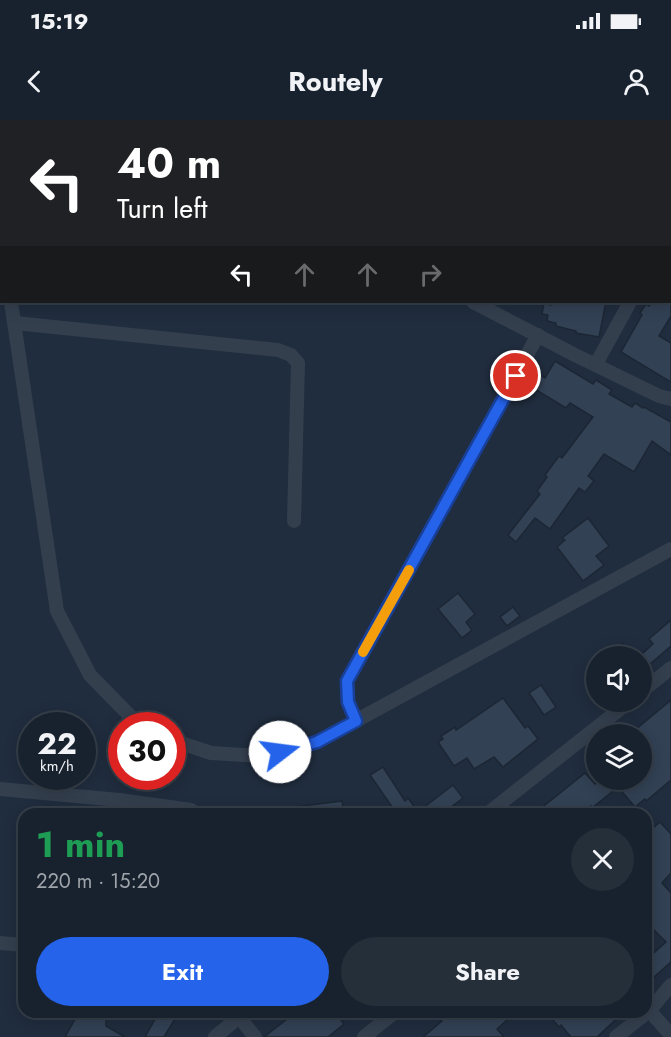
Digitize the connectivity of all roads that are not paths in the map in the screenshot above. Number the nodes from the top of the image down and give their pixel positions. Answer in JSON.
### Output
{"nodes":[{"id":1,"x":11,"y":303,"type":"edge"},
{"id":2,"x":475,"y":303,"type":"edge"},
{"id":3,"x":629,"y":303,"type":"edge"},
{"id":4,"x":15,"y":323,"type":"junction"},
{"id":5,"x":538,"y":335,"type":"junction"},
{"id":6,"x":596,"y":364,"type":"junction"},
{"id":7,"x":671,"y":399,"type":"edge"},
{"id":8,"x":294,"y":521,"type":"dead end"},
{"id":9,"x":671,"y":549,"type":"edge"},
{"id":10,"x":671,"y":668,"type":"edge"},
{"id":11,"x":652,"y":683,"type":"edge"},
{"id":12,"x":126,"y":712,"type":"edge"},
{"id":13,"x":617,"y":712,"type":"edge"},
{"id":14,"x":356,"y":721,"type":"junction"},
{"id":15,"x":186,"y":745,"type":"edge"},
{"id":16,"x":0,"y":789,"type":"edge"},
{"id":17,"x":177,"y":808,"type":"edge"},
{"id":18,"x":501,"y":808,"type":"edge"},
{"id":19,"x":0,"y":943,"type":"edge"},
{"id":20,"x":18,"y":944,"type":"edge"},
{"id":21,"x":671,"y":985,"type":"edge"},
{"id":22,"x":652,"y":1005,"type":"edge"},
{"id":23,"x":652,"y":1014,"type":"edge"},
{"id":24,"x":238,"y":1018,"type":"edge"},
{"id":25,"x":244,"y":1018,"type":"edge"},
{"id":26,"x":388,"y":1018,"type":"edge"},
{"id":27,"x":638,"y":1018,"type":"edge"},
{"id":28,"x":671,"y":1035,"type":"edge"},
{"id":29,"x":215,"y":1037,"type":"edge"},
{"id":30,"x":255,"y":1037,"type":"edge"},
{"id":31,"x":364,"y":1037,"type":"edge"},
{"id":32,"x":616,"y":1037,"type":"edge"}],
"edges":[{"from":1,"to":4,"type":"street"},
{"from":2,"to":5,"type":"street"},
{"from":3,"to":6,"type":"street"},
{"from":4,"to":8,"type":"street"},
{"from":4,"to":12,"type":"street"},
{"from":5,"to":6,"type":"street"},
{"from":5,"to":14,"type":"street"},
{"from":6,"to":7,"type":"street"},
{"from":9,"to":14,"type":"street"},
{"from":10,"to":11,"type":"street"},
{"from":13,"to":18,"type":"street"},
{"from":14,"to":15,"type":"street"},
{"from":16,"to":17,"type":"street"},
{"from":19,"to":20,"type":"street"},
{"from":21,"to":22,"type":"street"},
{"from":23,"to":28,"type":"street"},
{"from":24,"to":29,"type":"street"},
{"from":25,"to":30,"type":"street"},
{"from":26,"to":31,"type":"street"},
{"from":27,"to":32,"type":"street"}]}
